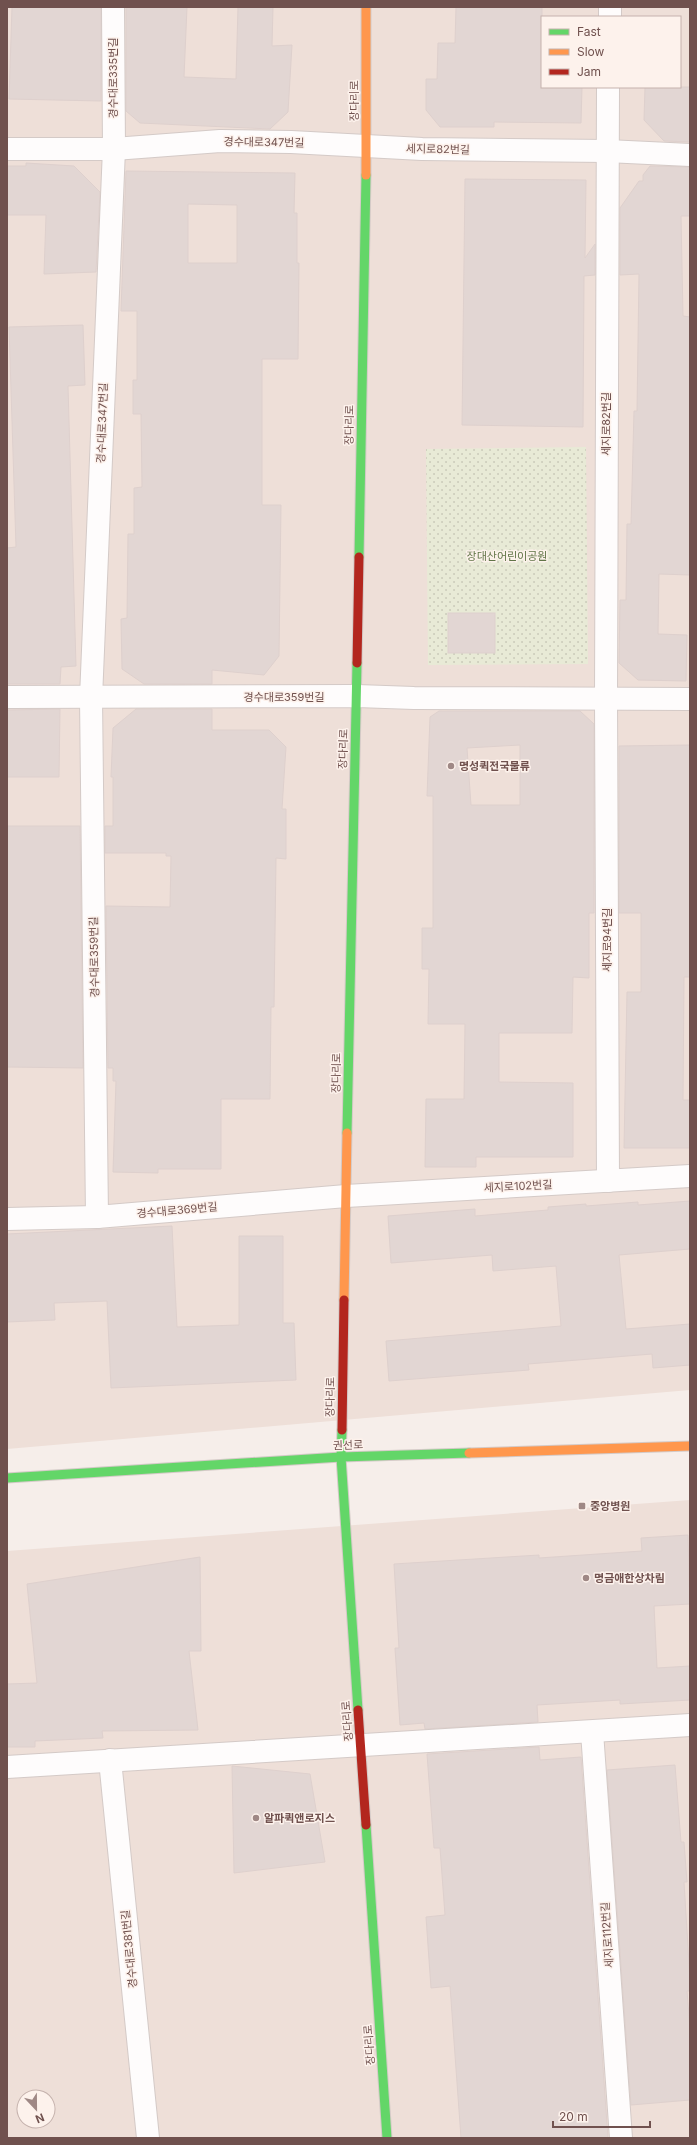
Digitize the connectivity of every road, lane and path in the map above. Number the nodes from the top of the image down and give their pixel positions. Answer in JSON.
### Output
{"nodes":[{"id":1,"x":113,"y":7,"type":"edge"},
{"id":2,"x":366,"y":7,"type":"edge"},
{"id":3,"x":608,"y":88,"type":"edge"},
{"id":4,"x":366,"y":146,"type":"junction"},
{"id":5,"x":7,"y":149,"type":"edge"},
{"id":6,"x":114,"y":149,"type":"junction"},
{"id":7,"x":607,"y":151,"type":"junction"},
{"id":8,"x":690,"y":155,"type":"edge"},
{"id":9,"x":357,"y":696,"type":"junction"},
{"id":10,"x":7,"y":697,"type":"edge"},
{"id":11,"x":91,"y":698,"type":"junction"},
{"id":12,"x":606,"y":698,"type":"junction"},
{"id":13,"x":690,"y":699,"type":"edge"},
{"id":14,"x":690,"y":1176,"type":"edge"},
{"id":15,"x":608,"y":1181,"type":"junction"},
{"id":16,"x":346,"y":1196,"type":"junction"},
{"id":17,"x":98,"y":1217,"type":"junction"},
{"id":18,"x":7,"y":1219,"type":"edge"},
{"id":19,"x":690,"y":1446,"type":"edge"},
{"id":20,"x":341,"y":1457,"type":"junction"},
{"id":21,"x":7,"y":1478,"type":"edge"},
{"id":22,"x":690,"y":1725,"type":"edge"},
{"id":23,"x":592,"y":1732,"type":"junction"},
{"id":24,"x":360,"y":1744,"type":"junction"},
{"id":25,"x":110,"y":1760,"type":"junction"},
{"id":26,"x":7,"y":1767,"type":"edge"},
{"id":27,"x":148,"y":2138,"type":"edge"},
{"id":28,"x":388,"y":2138,"type":"edge"},
{"id":29,"x":621,"y":2138,"type":"edge"}],
"edges":[{"from":1,"to":6,"type":"street","name":"경수대로335번길"},
{"from":2,"to":4,"type":"street","name":"장다리로"},
{"from":3,"to":7,"type":"street"},
{"from":4,"to":6,"type":"street","name":"경수대로347번길"},
{"from":4,"to":7,"type":"street","name":"세지로82번길"},
{"from":4,"to":9,"type":"street","name":"장다리로"},
{"from":5,"to":6,"type":"street","name":"경수대로347번길"},
{"from":6,"to":11,"type":"street","name":"경수대로347번길"},
{"from":7,"to":8,"type":"street","name":"세지로82번길"},
{"from":7,"to":12,"type":"street","name":"세지로82번길"},
{"from":9,"to":11,"type":"street","name":"경수대로359번길"},
{"from":9,"to":12,"type":"street"},
{"from":9,"to":16,"type":"street","name":"장다리로"},
{"from":10,"to":11,"type":"street","name":"경수대로359번길"},
{"from":11,"to":17,"type":"street","name":"경수대로359번길"},
{"from":12,"to":13,"type":"street"},
{"from":12,"to":15,"type":"street","name":"세지로94번길"},
{"from":14,"to":15,"type":"street","name":"세지로102번길"},
{"from":15,"to":16,"type":"street","name":"세지로102번길"},
{"from":16,"to":17,"type":"street","name":"경수대로369번길"},
{"from":16,"to":20,"type":"street","name":"장다리로"},
{"from":17,"to":18,"type":"street","name":"경수대로369번길"},
{"from":19,"to":20,"type":"street","name":"권선로"},
{"from":20,"to":21,"type":"street","name":"권선로"},
{"from":20,"to":24,"type":"street","name":"장다리로"},
{"from":22,"to":23,"type":"street"},
{"from":23,"to":24,"type":"street"},
{"from":23,"to":29,"type":"street","name":"세지로112번길"},
{"from":24,"to":25,"type":"street"},
{"from":24,"to":28,"type":"street","name":"장다리로"},
{"from":25,"to":26,"type":"street"},
{"from":25,"to":27,"type":"street","name":"경수대로381번길"}]}
